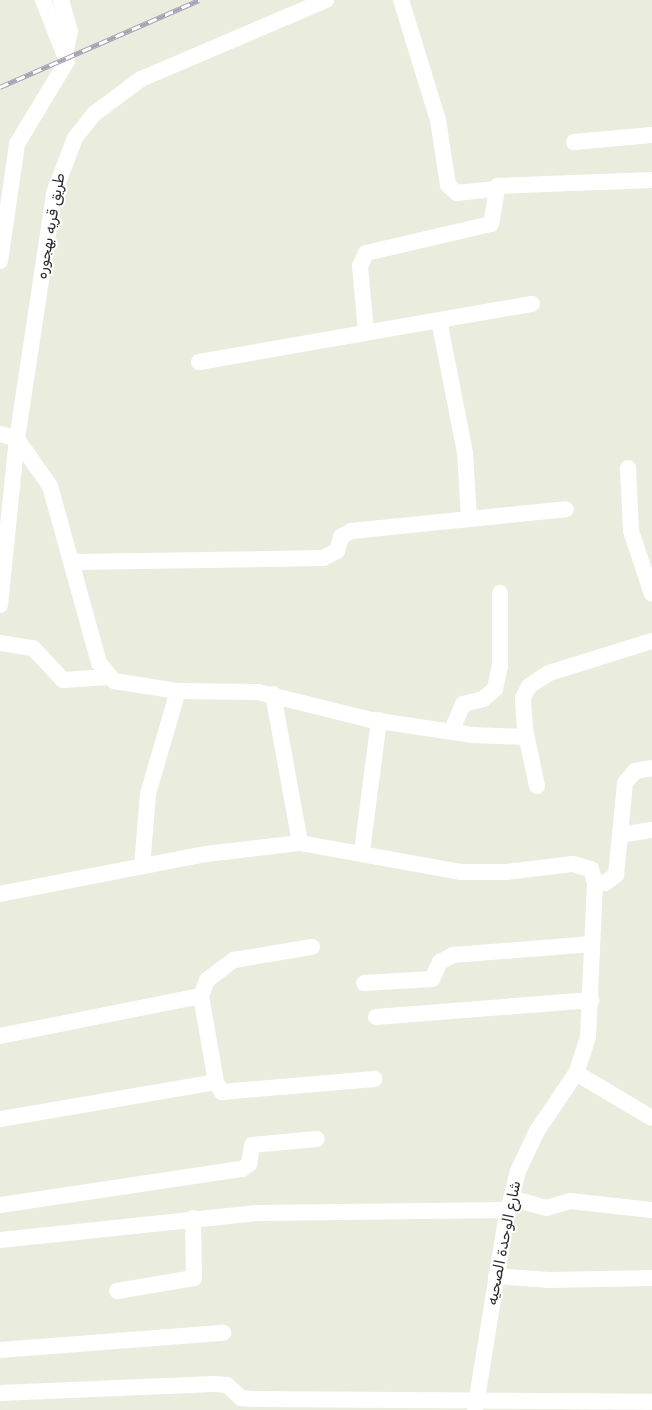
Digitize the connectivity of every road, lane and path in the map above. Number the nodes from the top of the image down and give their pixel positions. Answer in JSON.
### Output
{"nodes":[{"id":1,"x":326,"y":0,"type":"edge"},
{"id":2,"x":401,"y":0,"type":"edge"},
{"id":3,"x":50,"y":5,"type":"edge"},
{"id":4,"x":652,"y":135,"type":"edge"},
{"id":5,"x":574,"y":142,"type":"dead end"},
{"id":6,"x":652,"y":180,"type":"edge"},
{"id":7,"x":494,"y":189,"type":"junction"},
{"id":8,"x":0,"y":262,"type":"edge"},
{"id":9,"x":532,"y":304,"type":"dead end"},
{"id":10,"x":439,"y":320,"type":"junction"},
{"id":11,"x":366,"y":332,"type":"junction"},
{"id":12,"x":199,"y":362,"type":"dead end"},
{"id":13,"x":9,"y":437,"type":"edge"},
{"id":14,"x":628,"y":468,"type":"dead end"},
{"id":15,"x":566,"y":509,"type":"dead end"},
{"id":16,"x":469,"y":518,"type":"junction"},
{"id":17,"x":75,"y":562,"type":"junction"},
{"id":18,"x":500,"y":593,"type":"dead end"},
{"id":19,"x":652,"y":594,"type":"edge"},
{"id":20,"x":0,"y":605,"type":"edge"},
{"id":21,"x":652,"y":641,"type":"edge"},
{"id":22,"x":0,"y":643,"type":"edge"},
{"id":23,"x":108,"y":677,"type":"junction"},
{"id":24,"x":178,"y":691,"type":"junction"},
{"id":25,"x":273,"y":694,"type":"junction"},
{"id":26,"x":378,"y":720,"type":"junction"},
{"id":27,"x":452,"y":730,"type":"junction"},
{"id":28,"x":526,"y":737,"type":"junction"},
{"id":29,"x":652,"y":768,"type":"edge"},
{"id":30,"x":537,"y":786,"type":"dead end"},
{"id":31,"x":652,"y":830,"type":"edge"},
{"id":32,"x":620,"y":835,"type":"junction"},
{"id":33,"x":300,"y":843,"type":"junction"},
{"id":34,"x":362,"y":852,"type":"junction"},
{"id":35,"x":142,"y":866,"type":"junction"},
{"id":36,"x":595,"y":883,"type":"junction"},
{"id":37,"x":0,"y":894,"type":"edge"},
{"id":38,"x":592,"y":944,"type":"junction"},
{"id":39,"x":312,"y":947,"type":"dead end"},
{"id":40,"x":364,"y":983,"type":"dead end"},
{"id":41,"x":201,"y":996,"type":"junction"},
{"id":42,"x":591,"y":1000,"type":"junction"},
{"id":43,"x":376,"y":1017,"type":"dead end"},
{"id":44,"x":0,"y":1036,"type":"edge"},
{"id":45,"x":576,"y":1073,"type":"junction"},
{"id":46,"x":374,"y":1080,"type":"dead end"},
{"id":47,"x":216,"y":1082,"type":"junction"},
{"id":48,"x":652,"y":1118,"type":"edge"},
{"id":49,"x":0,"y":1119,"type":"edge"},
{"id":50,"x":318,"y":1139,"type":"dead end"},
{"id":51,"x":510,"y":1204,"type":"junction"},
{"id":52,"x":0,"y":1205,"type":"edge"},
{"id":53,"x":652,"y":1210,"type":"edge"},
{"id":54,"x":193,"y":1218,"type":"junction"},
{"id":55,"x":0,"y":1240,"type":"edge"},
{"id":56,"x":496,"y":1276,"type":"junction"},
{"id":57,"x":652,"y":1278,"type":"edge"},
{"id":58,"x":117,"y":1291,"type":"dead end"},
{"id":59,"x":223,"y":1333,"type":"dead end"},
{"id":60,"x":0,"y":1350,"type":"edge"},
{"id":61,"x":0,"y":1393,"type":"edge"},
{"id":62,"x":652,"y":1402,"type":"edge"},
{"id":63,"x":476,"y":1404,"type":"edge"}],
"edges":[{"from":1,"to":13,"type":"street","name":"طريق قريه بهجوره"},
{"from":2,"to":7,"type":"street"},
{"from":3,"to":8,"type":"street"},
{"from":4,"to":5,"type":"street"},
{"from":6,"to":7,"type":"street"},
{"from":7,"to":11,"type":"street"},
{"from":9,"to":10,"type":"street"},
{"from":10,"to":11,"type":"street"},
{"from":10,"to":16,"type":"street"},
{"from":11,"to":12,"type":"street"},
{"from":13,"to":17,"type":"street"},
{"from":13,"to":20,"type":"street","name":"طريق قريه بهجوره"},
{"from":14,"to":19,"type":"street"},
{"from":15,"to":16,"type":"street"},
{"from":16,"to":17,"type":"street"},
{"from":17,"to":23,"type":"street"},
{"from":18,"to":27,"type":"street"},
{"from":21,"to":28,"type":"street"},
{"from":22,"to":23,"type":"street"},
{"from":23,"to":24,"type":"street"},
{"from":24,"to":25,"type":"street"},
{"from":24,"to":35,"type":"street"},
{"from":25,"to":26,"type":"street"},
{"from":25,"to":33,"type":"street"},
{"from":26,"to":27,"type":"street"},
{"from":26,"to":34,"type":"street"},
{"from":27,"to":28,"type":"street"},
{"from":28,"to":30,"type":"street"},
{"from":29,"to":32,"type":"street"},
{"from":31,"to":32,"type":"street"},
{"from":32,"to":36,"type":"street"},
{"from":33,"to":34,"type":"street"},
{"from":33,"to":35,"type":"street"},
{"from":34,"to":36,"type":"street"},
{"from":35,"to":37,"type":"street"},
{"from":36,"to":38,"type":"street","name":"شارع الوحدة الصحيه"},
{"from":38,"to":40,"type":"street"},
{"from":38,"to":42,"type":"street","name":"شارع الوحدة الصحيه"},
{"from":39,"to":41,"type":"street"},
{"from":41,"to":44,"type":"street"},
{"from":41,"to":47,"type":"street"},
{"from":42,"to":43,"type":"street"},
{"from":42,"to":45,"type":"street","name":"شارع الوحدة الصحيه"},
{"from":45,"to":48,"type":"street"},
{"from":45,"to":51,"type":"street","name":"شارع الوحدة الصحيه"},
{"from":46,"to":47,"type":"street"},
{"from":47,"to":49,"type":"street"},
{"from":50,"to":52,"type":"street"},
{"from":51,"to":53,"type":"street"},
{"from":51,"to":54,"type":"street"},
{"from":51,"to":56,"type":"street","name":"شارع الوحدة الصحيه"},
{"from":54,"to":55,"type":"street"},
{"from":54,"to":58,"type":"street"},
{"from":56,"to":57,"type":"street"},
{"from":56,"to":63,"type":"street","name":"شارع الوحدة الصحيه"},
{"from":59,"to":60,"type":"street"},
{"from":61,"to":63,"type":"street"},
{"from":62,"to":63,"type":"street"}]}
